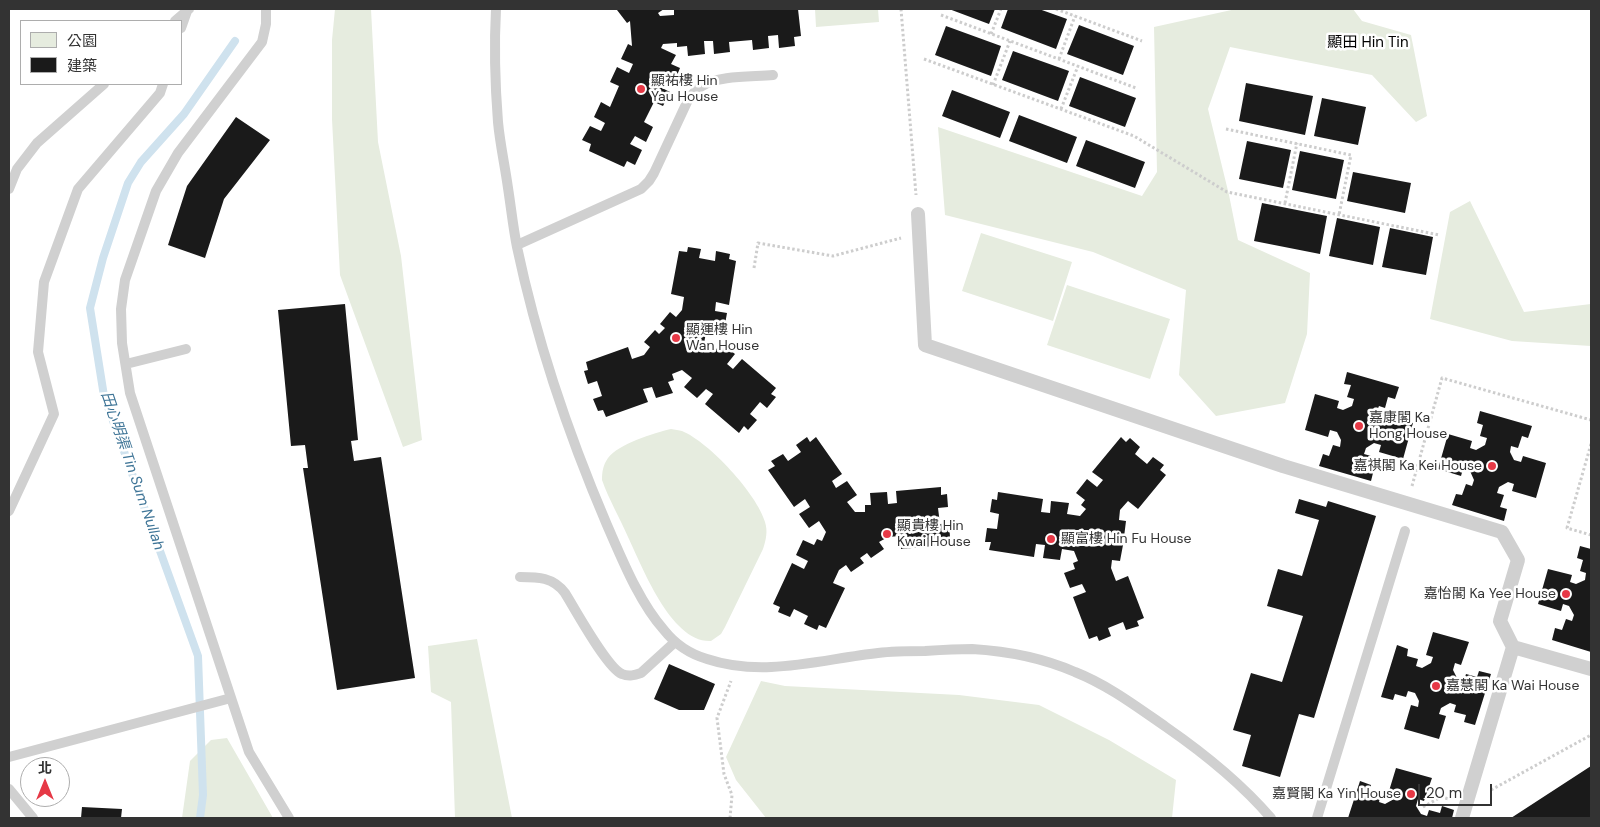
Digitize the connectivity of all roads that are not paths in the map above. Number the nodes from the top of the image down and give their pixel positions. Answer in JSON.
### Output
{"nodes":[{"id":1,"x":186,"y":9,"type":"edge"},
{"id":2,"x":266,"y":9,"type":"edge"},
{"id":3,"x":496,"y":9,"type":"edge"},
{"id":4,"x":176,"y":20,"type":"edge"},
{"id":5,"x":182,"y":24,"type":"edge"},
{"id":6,"x":773,"y":75,"type":"dead end"},
{"id":7,"x":103,"y":85,"type":"edge"},
{"id":8,"x":163,"y":85,"type":"edge"},
{"id":9,"x":9,"y":189,"type":"edge"},
{"id":10,"x":918,"y":214,"type":"road end"},
{"id":11,"x":517,"y":245,"type":"junction"},
{"id":12,"x":186,"y":349,"type":"dead end"},
{"id":13,"x":126,"y":364,"type":"junction"},
{"id":14,"x":9,"y":511,"type":"edge"},
{"id":15,"x":1406,"y":531,"type":"dead end"},
{"id":16,"x":520,"y":577,"type":"dead end"},
{"id":17,"x":675,"y":642,"type":"junction"},
{"id":18,"x":1513,"y":647,"type":"junction"},
{"id":19,"x":1591,"y":669,"type":"edge"},
{"id":20,"x":231,"y":698,"type":"junction"},
{"id":21,"x":9,"y":757,"type":"edge"},
{"id":22,"x":9,"y":789,"type":"edge"},
{"id":23,"x":33,"y":818,"type":"edge"},
{"id":24,"x":289,"y":818,"type":"edge"},
{"id":25,"x":1271,"y":818,"type":"edge"},
{"id":26,"x":1317,"y":818,"type":"edge"},
{"id":27,"x":1462,"y":818,"type":"edge"}],
"edges":[{"from":1,"to":4,"type":"lane"},
{"from":1,"to":5,"type":"lane"},
{"from":2,"to":13,"type":"lane"},
{"from":3,"to":11,"type":"lane"},
{"from":6,"to":11,"type":"lane"},
{"from":7,"to":9,"type":"lane"},
{"from":8,"to":14,"type":"lane"},
{"from":10,"to":18,"type":"street"},
{"from":11,"to":17,"type":"lane"},
{"from":12,"to":13,"type":"lane"},
{"from":13,"to":20,"type":"lane"},
{"from":15,"to":26,"type":"lane"},
{"from":16,"to":17,"type":"lane"},
{"from":17,"to":25,"type":"lane"},
{"from":18,"to":19,"type":"street"},
{"from":18,"to":27,"type":"street"},
{"from":20,"to":21,"type":"lane"},
{"from":20,"to":24,"type":"lane"},
{"from":22,"to":23,"type":"lane"}]}
